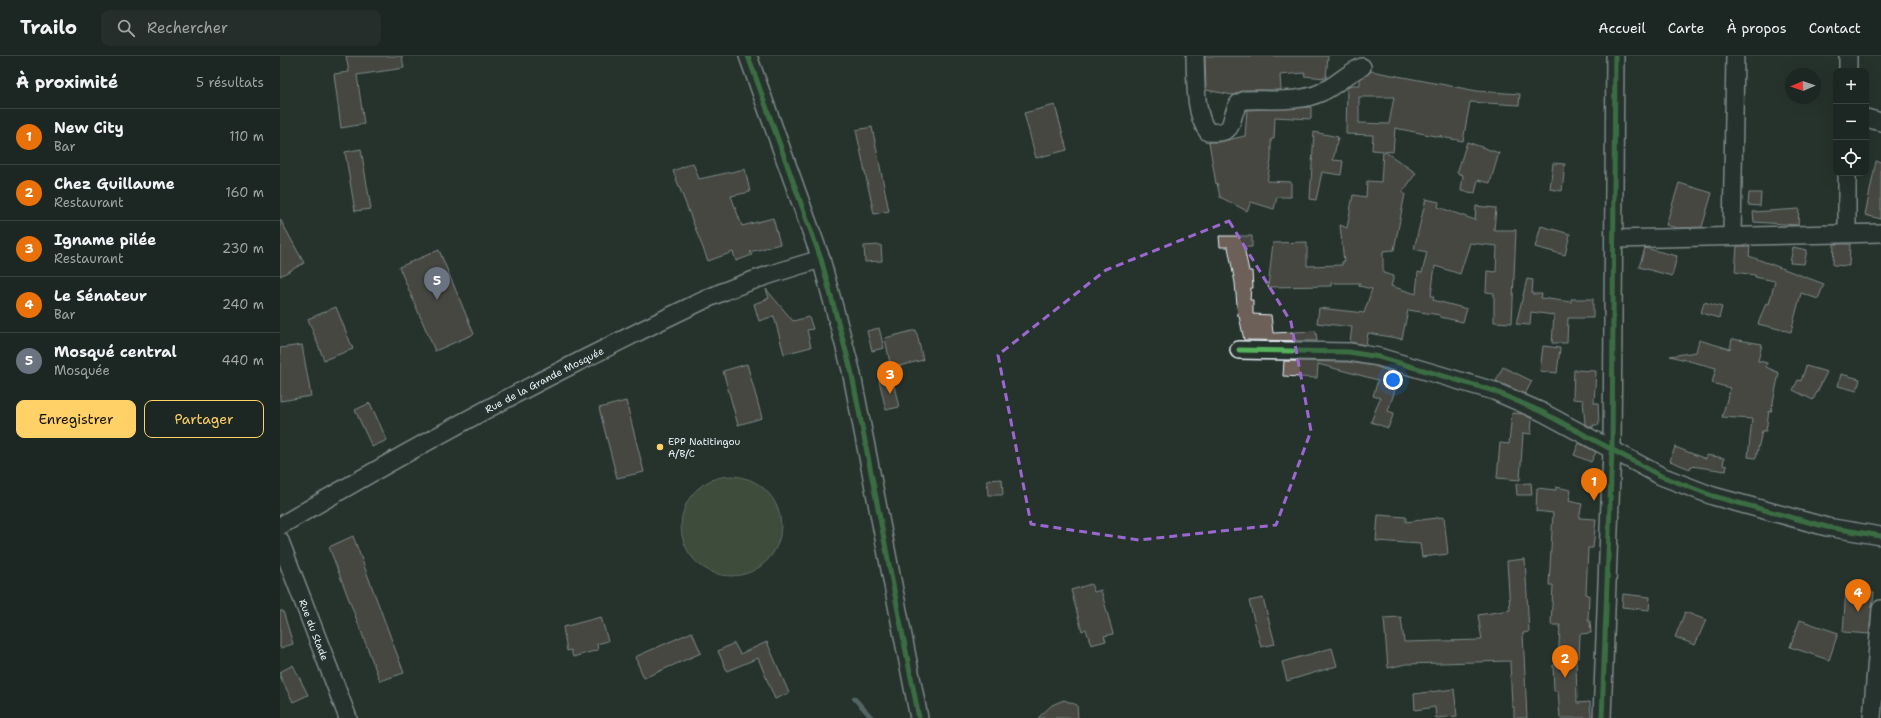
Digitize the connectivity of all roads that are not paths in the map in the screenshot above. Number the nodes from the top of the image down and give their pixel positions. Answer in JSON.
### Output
{"nodes":[{"id":1,"x":748,"y":56,"type":"edge"},
{"id":2,"x":1194,"y":56,"type":"edge"},
{"id":3,"x":1615,"y":56,"type":"edge"},
{"id":4,"x":1735,"y":56,"type":"edge"},
{"id":5,"x":1848,"y":56,"type":"edge"},
{"id":6,"x":1362,"y":67,"type":"dead end"},
{"id":7,"x":1848,"y":68,"type":"edge"},
{"id":8,"x":1869,"y":119,"type":"edge"},
{"id":9,"x":1881,"y":122,"type":"edge"},
{"id":10,"x":1847,"y":176,"type":"edge"},
{"id":11,"x":1847,"y":233,"type":"junction"},
{"id":12,"x":1881,"y":233,"type":"edge"},
{"id":13,"x":1732,"y":236,"type":"junction"},
{"id":14,"x":1614,"y":239,"type":"junction"},
{"id":15,"x":821,"y":259,"type":"junction"},
{"id":16,"x":1239,"y":350,"type":"dead end"},
{"id":17,"x":1612,"y":449,"type":"junction"},
{"id":18,"x":280,"y":526,"type":"edge"},
{"id":19,"x":1881,"y":536,"type":"edge"},
{"id":20,"x":280,"y":541,"type":"edge"},
{"id":21,"x":1881,"y":609,"type":"edge"},
{"id":22,"x":348,"y":718,"type":"edge"},
{"id":23,"x":919,"y":718,"type":"edge"},
{"id":24,"x":1602,"y":718,"type":"edge"},
{"id":25,"x":1872,"y":718,"type":"edge"}],
"edges":[{"from":1,"to":15,"type":"street"},
{"from":2,"to":6,"type":"street"},
{"from":3,"to":14,"type":"street"},
{"from":4,"to":13,"type":"street"},
{"from":5,"to":7,"type":"street"},
{"from":8,"to":9,"type":"street"},
{"from":10,"to":11,"type":"street"},
{"from":11,"to":12,"type":"street"},
{"from":11,"to":13,"type":"street"},
{"from":13,"to":14,"type":"street"},
{"from":14,"to":17,"type":"street"},
{"from":15,"to":18,"type":"street","name":"Rue de la Grande Mosquée"},
{"from":15,"to":23,"type":"street"},
{"from":16,"to":17,"type":"street"},
{"from":17,"to":19,"type":"street"},
{"from":17,"to":24,"type":"street"},
{"from":20,"to":22,"type":"street","name":"Rue du Stade"},
{"from":21,"to":25,"type":"street"}]}
